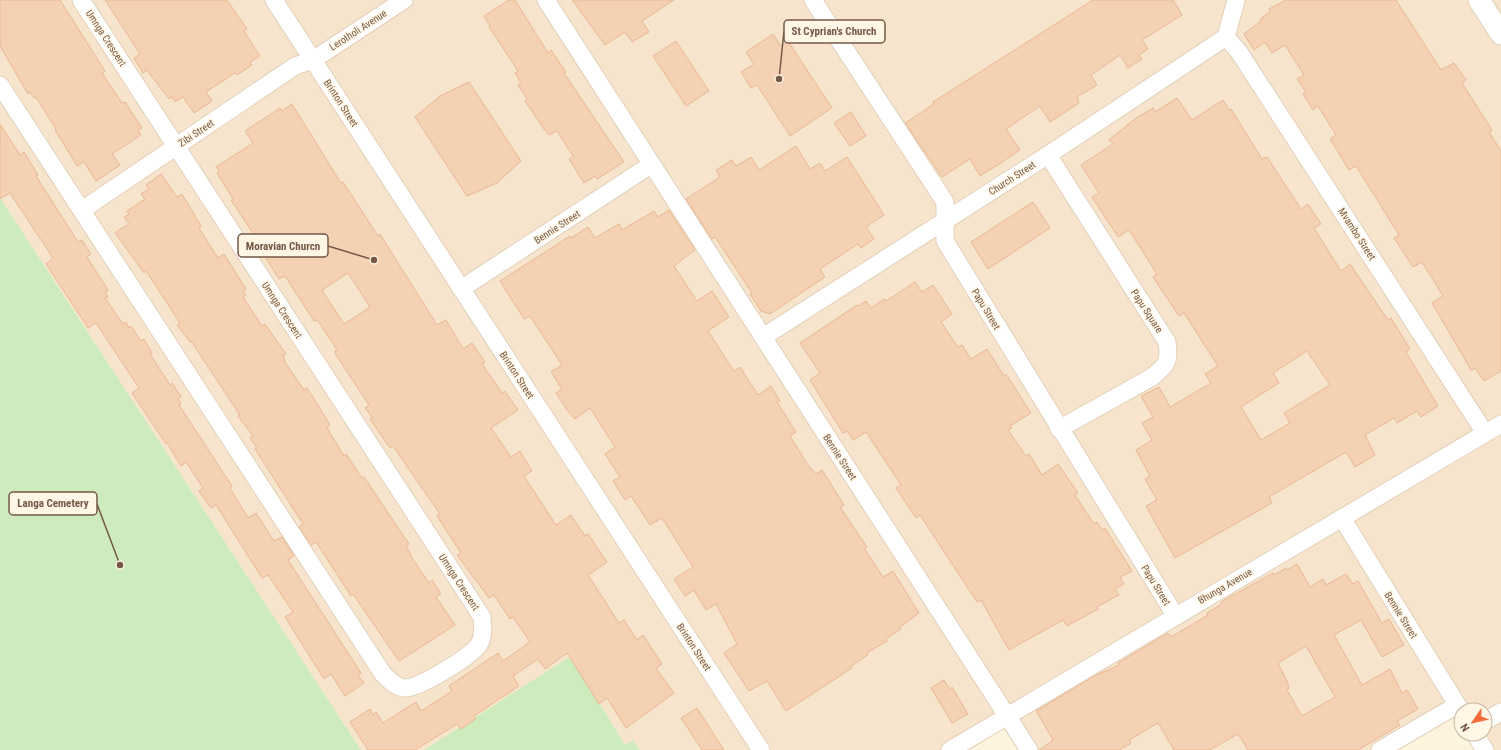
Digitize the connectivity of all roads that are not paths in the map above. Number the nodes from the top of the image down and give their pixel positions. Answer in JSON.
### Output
{"nodes":[{"id":1,"x":81,"y":0,"type":"edge"},
{"id":2,"x":274,"y":0,"type":"edge"},
{"id":3,"x":404,"y":0,"type":"edge"},
{"id":4,"x":546,"y":0,"type":"edge"},
{"id":5,"x":813,"y":0,"type":"edge"},
{"id":6,"x":1236,"y":0,"type":"edge"},
{"id":7,"x":1479,"y":0,"type":"edge"},
{"id":8,"x":1501,"y":34,"type":"edge"},
{"id":9,"x":1226,"y":37,"type":"junction"},
{"id":10,"x":313,"y":60,"type":"junction"},
{"id":11,"x":0,"y":85,"type":"edge"},
{"id":12,"x":176,"y":146,"type":"junction"},
{"id":13,"x":1048,"y":155,"type":"junction"},
{"id":14,"x":652,"y":164,"type":"junction"},
{"id":15,"x":82,"y":210,"type":"junction"},
{"id":16,"x":945,"y":221,"type":"junction"},
{"id":17,"x":461,"y":289,"type":"junction"},
{"id":18,"x":763,"y":337,"type":"junction"},
{"id":19,"x":1501,"y":424,"type":"edge"},
{"id":20,"x":1059,"y":429,"type":"junction"},
{"id":21,"x":1485,"y":433,"type":"junction"},
{"id":22,"x":1342,"y":518,"type":"junction"},
{"id":23,"x":1175,"y":615,"type":"junction"},
{"id":24,"x":1455,"y":702,"type":"edge"},
{"id":25,"x":1453,"y":711,"type":"edge"},
{"id":26,"x":1007,"y":716,"type":"junction"},
{"id":27,"x":761,"y":750,"type":"edge"},
{"id":28,"x":950,"y":750,"type":"edge"},
{"id":29,"x":1029,"y":750,"type":"edge"},
{"id":30,"x":1380,"y":750,"type":"edge"}],
"edges":[{"from":1,"to":12,"type":"street","name":"Umnga Crescent"},
{"from":2,"to":10,"type":"street","name":"Brinton Street"},
{"from":3,"to":10,"type":"street","name":"Lerotholi Avenue"},
{"from":4,"to":14,"type":"street","name":"Bennie Street"},
{"from":5,"to":16,"type":"street","name":"Papu Street"},
{"from":6,"to":9,"type":"street"},
{"from":7,"to":8,"type":"street"},
{"from":9,"to":13,"type":"street","name":"Church Street"},
{"from":9,"to":21,"type":"street","name":"Mvambo Street"},
{"from":10,"to":12,"type":"street","name":"Zibi Street"},
{"from":10,"to":17,"type":"street","name":"Brinton Street"},
{"from":11,"to":15,"type":"street","name":"Umnga Crescent"},
{"from":12,"to":15,"type":"street","name":"Zibi Street"},
{"from":12,"to":15,"type":"street","name":"Umnga Crescent"},
{"from":13,"to":16,"type":"street","name":"Church Street"},
{"from":13,"to":20,"type":"street","name":"Papu Square"},
{"from":14,"to":17,"type":"street","name":"Bennie Street"},
{"from":14,"to":18,"type":"street","name":"Bennie Street"},
{"from":16,"to":18,"type":"street","name":"Church Street"},
{"from":16,"to":20,"type":"street","name":"Papu Street"},
{"from":17,"to":27,"type":"street","name":"Brinton Street"},
{"from":18,"to":26,"type":"street","name":"Bennie Street"},
{"from":19,"to":21,"type":"street","name":"Bhunga Avenue"},
{"from":20,"to":23,"type":"street","name":"Papu Street"},
{"from":21,"to":22,"type":"street","name":"Bhunga Avenue"},
{"from":22,"to":23,"type":"street","name":"Bhunga Avenue"},
{"from":22,"to":24,"type":"street","name":"Bennie Street"},
{"from":23,"to":26,"type":"street","name":"Bhunga Avenue"},
{"from":25,"to":30,"type":"street"},
{"from":26,"to":28,"type":"street","name":"Bhunga Avenue"},
{"from":26,"to":29,"type":"street","name":"Bennie Street"}]}
